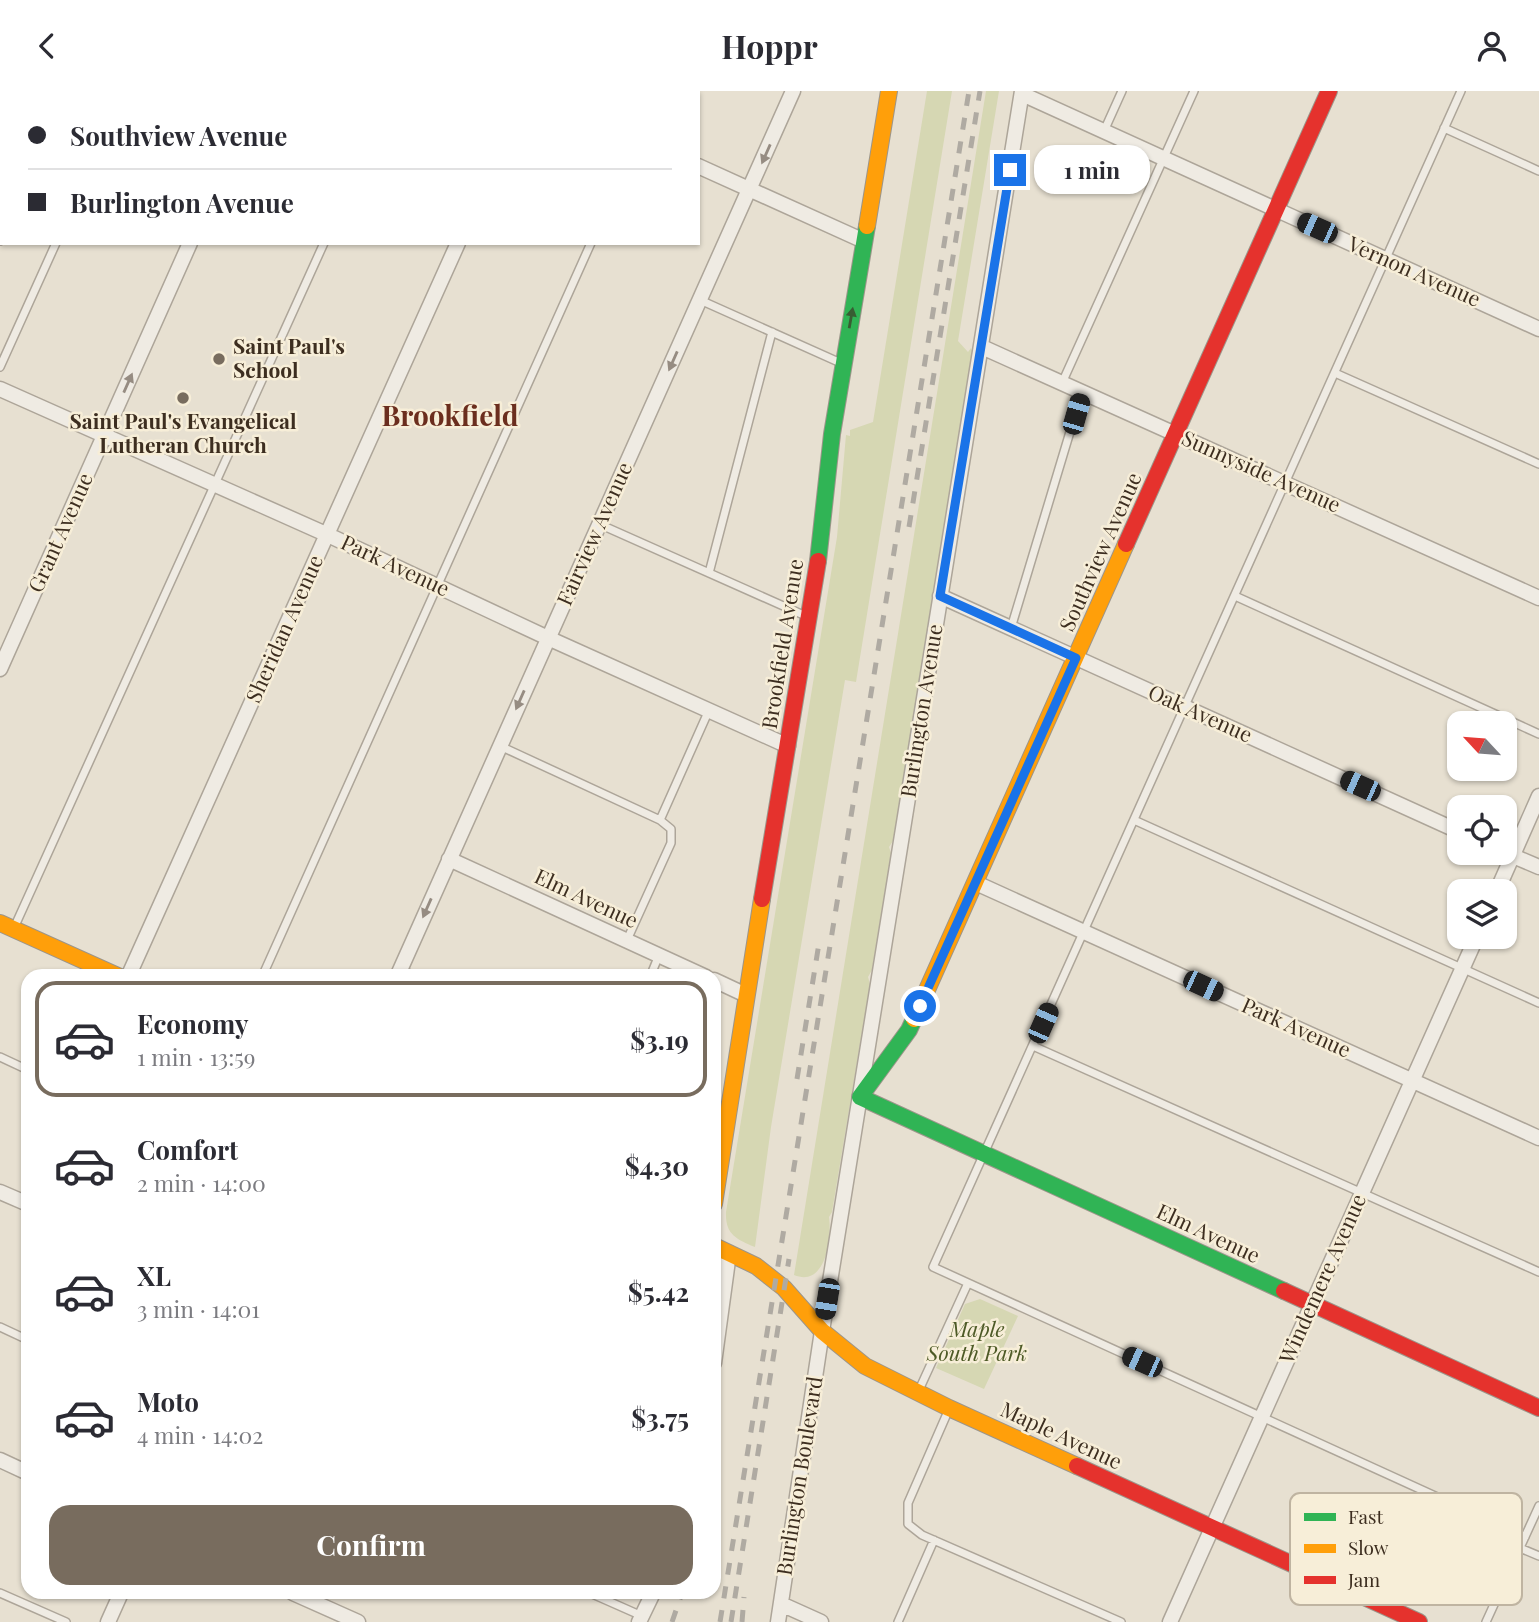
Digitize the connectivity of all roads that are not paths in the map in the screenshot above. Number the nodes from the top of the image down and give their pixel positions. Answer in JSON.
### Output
{"nodes":[{"id":1,"x":793,"y":91,"type":"edge"},
{"id":2,"x":889,"y":91,"type":"edge"},
{"id":3,"x":1122,"y":91,"type":"edge"},
{"id":4,"x":1194,"y":91,"type":"edge"},
{"id":5,"x":1329,"y":91,"type":"edge"},
{"id":6,"x":1461,"y":91,"type":"edge"},
{"id":7,"x":1022,"y":93,"type":"edge"},
{"id":8,"x":1444,"y":128,"type":"junction"},
{"id":9,"x":1104,"y":131,"type":"junction"},
{"id":10,"x":1163,"y":158,"type":"junction"},
{"id":11,"x":700,"y":167,"type":"edge"},
{"id":12,"x":1539,"y":171,"type":"edge"},
{"id":13,"x":750,"y":189,"type":"junction"},
{"id":14,"x":1276,"y":210,"type":"junction"},
{"id":15,"x":864,"y":241,"type":"junction"},
{"id":16,"x":55,"y":245,"type":"edge"},
{"id":17,"x":189,"y":245,"type":"edge"},
{"id":18,"x":323,"y":245,"type":"edge"},
{"id":19,"x":457,"y":245,"type":"edge"},
{"id":20,"x":590,"y":245,"type":"edge"},
{"id":21,"x":1386,"y":259,"type":"junction"},
{"id":22,"x":700,"y":300,"type":"junction"},
{"id":23,"x":1539,"y":329,"type":"edge"},
{"id":24,"x":772,"y":332,"type":"junction"},
{"id":25,"x":982,"y":347,"type":"junction"},
{"id":26,"x":844,"y":364,"type":"junction"},
{"id":27,"x":0,"y":367,"type":"edge"},
{"id":28,"x":1335,"y":373,"type":"junction"},
{"id":29,"x":1062,"y":383,"type":"junction"},
{"id":30,"x":0,"y":389,"type":"edge"},
{"id":31,"x":1082,"y":392,"type":"junction"},
{"id":32,"x":1177,"y":433,"type":"junction"},
{"id":33,"x":105,"y":435,"type":"junction"},
{"id":34,"x":1539,"y":464,"type":"edge"},
{"id":35,"x":1286,"y":483,"type":"junction"},
{"id":36,"x":215,"y":484,"type":"junction"},
{"id":37,"x":599,"y":524,"type":"junction"},
{"id":38,"x":328,"y":535,"type":"junction"},
{"id":39,"x":709,"y":573,"type":"junction"},
{"id":40,"x":437,"y":586,"type":"junction"},
{"id":41,"x":940,"y":596,"type":"junction"},
{"id":42,"x":1235,"y":596,"type":"junction"},
{"id":43,"x":1539,"y":598,"type":"edge"},
{"id":44,"x":808,"y":618,"type":"junction"},
{"id":45,"x":1011,"y":628,"type":"junction"},
{"id":46,"x":548,"y":638,"type":"junction"},
{"id":47,"x":1076,"y":658,"type":"junction"},
{"id":48,"x":0,"y":669,"type":"edge"},
{"id":49,"x":1186,"y":707,"type":"junction"},
{"id":50,"x":709,"y":710,"type":"junction"},
{"id":51,"x":1539,"y":734,"type":"edge"},
{"id":52,"x":500,"y":746,"type":"junction"},
{"id":53,"x":788,"y":746,"type":"junction"},
{"id":54,"x":1539,"y":796,"type":"edge"},
{"id":55,"x":660,"y":820,"type":"junction"},
{"id":56,"x":1134,"y":820,"type":"junction"},
{"id":57,"x":1447,"y":826,"type":"edge"},
{"id":58,"x":1517,"y":839,"type":"edge"},
{"id":59,"x":1517,"y":857,"type":"edge"},
{"id":60,"x":449,"y":859,"type":"junction"},
{"id":61,"x":1539,"y":867,"type":"edge"},
{"id":62,"x":976,"y":883,"type":"junction"},
{"id":63,"x":7,"y":926,"type":"edge"},
{"id":64,"x":1084,"y":932,"type":"junction"},
{"id":65,"x":627,"y":940,"type":"junction"},
{"id":66,"x":1471,"y":949,"type":"edge"},
{"id":67,"x":659,"y":955,"type":"junction"},
{"id":68,"x":1462,"y":968,"type":"junction"},
{"id":69,"x":102,"y":969,"type":"edge"},
{"id":70,"x":132,"y":969,"type":"edge"},
{"id":71,"x":266,"y":969,"type":"edge"},
{"id":72,"x":400,"y":969,"type":"edge"},
{"id":73,"x":653,"y":969,"type":"edge"},
{"id":74,"x":689,"y":969,"type":"edge"},
{"id":75,"x":721,"y":983,"type":"edge"},
{"id":76,"x":746,"y":995,"type":"junction"},
{"id":77,"x":1539,"y":1003,"type":"edge"},
{"id":78,"x":1033,"y":1046,"type":"junction"},
{"id":79,"x":0,"y":1057,"type":"edge"},
{"id":80,"x":21,"y":1067,"type":"edge"},
{"id":81,"x":1411,"y":1080,"type":"junction"},
{"id":82,"x":860,"y":1097,"type":"junction"},
{"id":83,"x":1539,"y":1138,"type":"edge"},
{"id":84,"x":985,"y":1155,"type":"junction"},
{"id":85,"x":721,"y":1158,"type":"edge"},
{"id":86,"x":0,"y":1192,"type":"edge"},
{"id":87,"x":1362,"y":1192,"type":"junction"},
{"id":88,"x":21,"y":1201,"type":"edge"},
{"id":89,"x":721,"y":1249,"type":"edge"},
{"id":90,"x":729,"y":1253,"type":"junction"},
{"id":91,"x":1539,"y":1272,"type":"edge"},
{"id":92,"x":968,"y":1283,"type":"junction"},
{"id":93,"x":1312,"y":1305,"type":"junction"},
{"id":94,"x":721,"y":1312,"type":"edge"},
{"id":95,"x":0,"y":1327,"type":"edge"},
{"id":96,"x":822,"y":1331,"type":"junction"},
{"id":97,"x":21,"y":1337,"type":"edge"},
{"id":98,"x":918,"y":1394,"type":"junction"},
{"id":99,"x":949,"y":1408,"type":"junction"},
{"id":100,"x":1539,"y":1408,"type":"edge"},
{"id":101,"x":1262,"y":1417,"type":"junction"},
{"id":102,"x":0,"y":1460,"type":"edge"},
{"id":103,"x":21,"y":1470,"type":"edge"},
{"id":104,"x":1429,"y":1493,"type":"edge"},
{"id":105,"x":1539,"y":1506,"type":"edge"},
{"id":106,"x":1212,"y":1529,"type":"junction"},
{"id":107,"x":1522,"y":1536,"type":"edge"},
{"id":108,"x":1525,"y":1537,"type":"junction"},
{"id":109,"x":934,"y":1540,"type":"junction"},
{"id":110,"x":1522,"y":1544,"type":"edge"},
{"id":111,"x":1522,"y":1549,"type":"edge"},
{"id":112,"x":1539,"y":1556,"type":"edge"},
{"id":113,"x":1290,"y":1564,"type":"edge"},
{"id":114,"x":0,"y":1593,"type":"edge"},
{"id":115,"x":118,"y":1599,"type":"edge"},
{"id":116,"x":306,"y":1599,"type":"edge"},
{"id":117,"x":602,"y":1599,"type":"edge"},
{"id":118,"x":650,"y":1599,"type":"edge"},
{"id":119,"x":781,"y":1604,"type":"junction"},
{"id":120,"x":1381,"y":1605,"type":"edge"},
{"id":121,"x":1494,"y":1605,"type":"edge"},
{"id":122,"x":640,"y":1619,"type":"edge"},
{"id":123,"x":66,"y":1622,"type":"edge"},
{"id":124,"x":108,"y":1622,"type":"edge"},
{"id":125,"x":358,"y":1622,"type":"edge"},
{"id":126,"x":778,"y":1622,"type":"edge"},
{"id":127,"x":821,"y":1622,"type":"edge"},
{"id":128,"x":898,"y":1622,"type":"edge"},
{"id":129,"x":1121,"y":1622,"type":"edge"},
{"id":130,"x":1170,"y":1622,"type":"edge"},
{"id":131,"x":1419,"y":1622,"type":"edge"},
{"id":132,"x":1486,"y":1622,"type":"edge"}],
"edges":[{"from":1,"to":13,"type":"street","name":"Fairview Avenue","one_way":true},
{"from":2,"to":15,"type":"street","name":"Brookfield Avenue"},
{"from":3,"to":9,"type":"lane"},
{"from":4,"to":10,"type":"lane"},
{"from":5,"to":14,"type":"street","name":"Southview Avenue"},
{"from":6,"to":8,"type":"lane"},
{"from":7,"to":9,"type":"street","name":"Vernon Avenue"},
{"from":7,"to":25,"type":"street","name":"Burlington Avenue"},
{"from":8,"to":12,"type":"lane"},
{"from":8,"to":21,"type":"lane"},
{"from":9,"to":10,"type":"street","name":"Vernon Avenue"},
{"from":10,"to":14,"type":"street","name":"Vernon Avenue"},
{"from":10,"to":29,"type":"lane"},
{"from":11,"to":13,"type":"street"},
{"from":13,"to":15,"type":"street"},
{"from":13,"to":22,"type":"street","name":"Fairview Avenue"},
{"from":14,"to":21,"type":"street","name":"Vernon Avenue"},
{"from":14,"to":32,"type":"street","name":"Southview Avenue"},
{"from":26,"to":15,"type":"street","name":"Brookfield Avenue","one_way":true},
{"from":16,"to":27,"type":"lane"},
{"from":33,"to":17,"type":"street","name":"Grant Avenue","one_way":true},
{"from":18,"to":36,"type":"lane"},
{"from":19,"to":38,"type":"street","name":"Sheridan Avenue"},
{"from":20,"to":40,"type":"lane"},
{"from":21,"to":23,"type":"street","name":"Vernon Avenue"},
{"from":21,"to":28,"type":"lane"},
{"from":22,"to":24,"type":"lane"},
{"from":22,"to":37,"type":"street","name":"Fairview Avenue","one_way":true},
{"from":24,"to":26,"type":"lane"},
{"from":24,"to":39,"type":"lane"},
{"from":25,"to":29,"type":"street","name":"Sunnyside Avenue"},
{"from":25,"to":41,"type":"street","name":"Burlington Avenue"},
{"from":26,"to":44,"type":"street","name":"Brookfield Avenue"},
{"from":28,"to":34,"type":"lane"},
{"from":28,"to":35,"type":"lane"},
{"from":29,"to":31,"type":"street","name":"Sunnyside Avenue"},
{"from":30,"to":33,"type":"street","name":"Park Avenue"},
{"from":31,"to":32,"type":"street","name":"Sunnyside Avenue"},
{"from":31,"to":45,"type":"lane"},
{"from":32,"to":35,"type":"street","name":"Sunnyside Avenue"},
{"from":32,"to":47,"type":"street","name":"Southview Avenue"},
{"from":33,"to":36,"type":"street","name":"Park Avenue"},
{"from":33,"to":48,"type":"street","name":"Grant Avenue"},
{"from":35,"to":42,"type":"lane"},
{"from":35,"to":43,"type":"street","name":"Sunnyside Avenue"},
{"from":36,"to":38,"type":"street","name":"Park Avenue"},
{"from":36,"to":63,"type":"lane"},
{"from":37,"to":39,"type":"lane"},
{"from":37,"to":46,"type":"street","name":"Fairview Avenue"},
{"from":38,"to":40,"type":"street","name":"Park Avenue"},
{"from":38,"to":70,"type":"street","name":"Sheridan Avenue"},
{"from":39,"to":44,"type":"lane"},
{"from":40,"to":46,"type":"street","name":"Park Avenue"},
{"from":40,"to":71,"type":"lane"},
{"from":41,"to":45,"type":"street","name":"Oak Avenue"},
{"from":41,"to":82,"type":"street","name":"Burlington Avenue"},
{"from":42,"to":49,"type":"lane"},
{"from":42,"to":51,"type":"lane"},
{"from":44,"to":53,"type":"street","name":"Brookfield Avenue"},
{"from":45,"to":47,"type":"street","name":"Oak Avenue"},
{"from":46,"to":50,"type":"street","name":"Park Avenue"},
{"from":46,"to":52,"type":"street","name":"Fairview Avenue","one_way":true},
{"from":47,"to":49,"type":"street","name":"Oak Avenue"},
{"from":47,"to":62,"type":"street","name":"Southview Avenue"},
{"from":49,"to":56,"type":"lane"},
{"from":49,"to":57,"type":"street","name":"Oak Avenue"},
{"from":50,"to":53,"type":"street","name":"Park Avenue"},
{"from":50,"to":55,"type":"lane"},
{"from":52,"to":55,"type":"lane"},
{"from":52,"to":60,"type":"street","name":"Fairview Avenue"},
{"from":53,"to":76,"type":"street","name":"Brookfield Avenue"},
{"from":54,"to":58,"type":"street"},
{"from":55,"to":65,"type":"lane"},
{"from":56,"to":64,"type":"lane"},
{"from":56,"to":68,"type":"lane"},
{"from":59,"to":61,"type":"street"},
{"from":60,"to":65,"type":"street","name":"Elm Avenue"},
{"from":60,"to":72,"type":"street","name":"Fairview Avenue","one_way":true},
{"from":62,"to":64,"type":"street","name":"Park Avenue"},
{"from":62,"to":82,"type":"street","name":"Southview Avenue"},
{"from":63,"to":69,"type":"street"},
{"from":64,"to":78,"type":"lane"},
{"from":64,"to":81,"type":"street","name":"Park Avenue"},
{"from":65,"to":67,"type":"street","name":"Elm Avenue"},
{"from":66,"to":68,"type":"street","name":"Windemere Avenue"},
{"from":67,"to":73,"type":"lane"},
{"from":67,"to":74,"type":"street","name":"Elm Avenue"},
{"from":68,"to":77,"type":"lane"},
{"from":68,"to":81,"type":"street","name":"Windemere Avenue"},
{"from":75,"to":76,"type":"street"},
{"from":76,"to":85,"type":"street","name":"Brookfield Avenue"},
{"from":78,"to":84,"type":"lane"},
{"from":78,"to":87,"type":"lane"},
{"from":79,"to":80,"type":"lane"},
{"from":81,"to":83,"type":"street","name":"Park Avenue"},
{"from":81,"to":87,"type":"street","name":"Windemere Avenue"},
{"from":82,"to":84,"type":"street","name":"Elm Avenue"},
{"from":82,"to":96,"type":"street","name":"Burlington Avenue"},
{"from":84,"to":92,"type":"lane"},
{"from":84,"to":93,"type":"street","name":"Elm Avenue"},
{"from":86,"to":88,"type":"street"},
{"from":87,"to":91,"type":"lane"},
{"from":87,"to":93,"type":"street","name":"Windemere Avenue"},
{"from":89,"to":90,"type":"street","name":"Maple Avenue"},
{"from":90,"to":94,"type":"street"},
{"from":90,"to":96,"type":"street","name":"Maple Avenue"},
{"from":92,"to":98,"type":"lane"},
{"from":92,"to":101,"type":"lane"},
{"from":93,"to":100,"type":"street","name":"Elm Avenue"},
{"from":93,"to":101,"type":"street","name":"Windemere Avenue"},
{"from":95,"to":97,"type":"lane"},
{"from":96,"to":98,"type":"street","name":"Maple Avenue"},
{"from":96,"to":119,"type":"street","name":"Burlington Boulevard"},
{"from":98,"to":99,"type":"street","name":"Maple Avenue"},
{"from":99,"to":106,"type":"street","name":"Maple Avenue"},
{"from":99,"to":109,"type":"lane"},
{"from":101,"to":104,"type":"lane"},
{"from":101,"to":106,"type":"street","name":"Windemere Avenue"},
{"from":102,"to":103,"type":"street"},
{"from":105,"to":108,"type":"lane"},
{"from":106,"to":113,"type":"street","name":"Maple Avenue"},
{"from":106,"to":130,"type":"street","name":"Windemere Avenue"},
{"from":107,"to":108,"type":"lane"},
{"from":108,"to":110,"type":"lane"},
{"from":109,"to":128,"type":"lane"},
{"from":109,"to":129,"type":"lane"},
{"from":111,"to":112,"type":"lane"},
{"from":114,"to":123,"type":"lane"},
{"from":115,"to":124,"type":"street"},
{"from":116,"to":125,"type":"street"},
{"from":117,"to":122,"type":"lane"},
{"from":118,"to":122,"type":"street"},
{"from":119,"to":126,"type":"street","name":"Burlington Boulevard"},
{"from":119,"to":127,"type":"street"},
{"from":120,"to":131,"type":"street","name":"Maple Avenue"},
{"from":121,"to":132,"type":"lane"}]}
